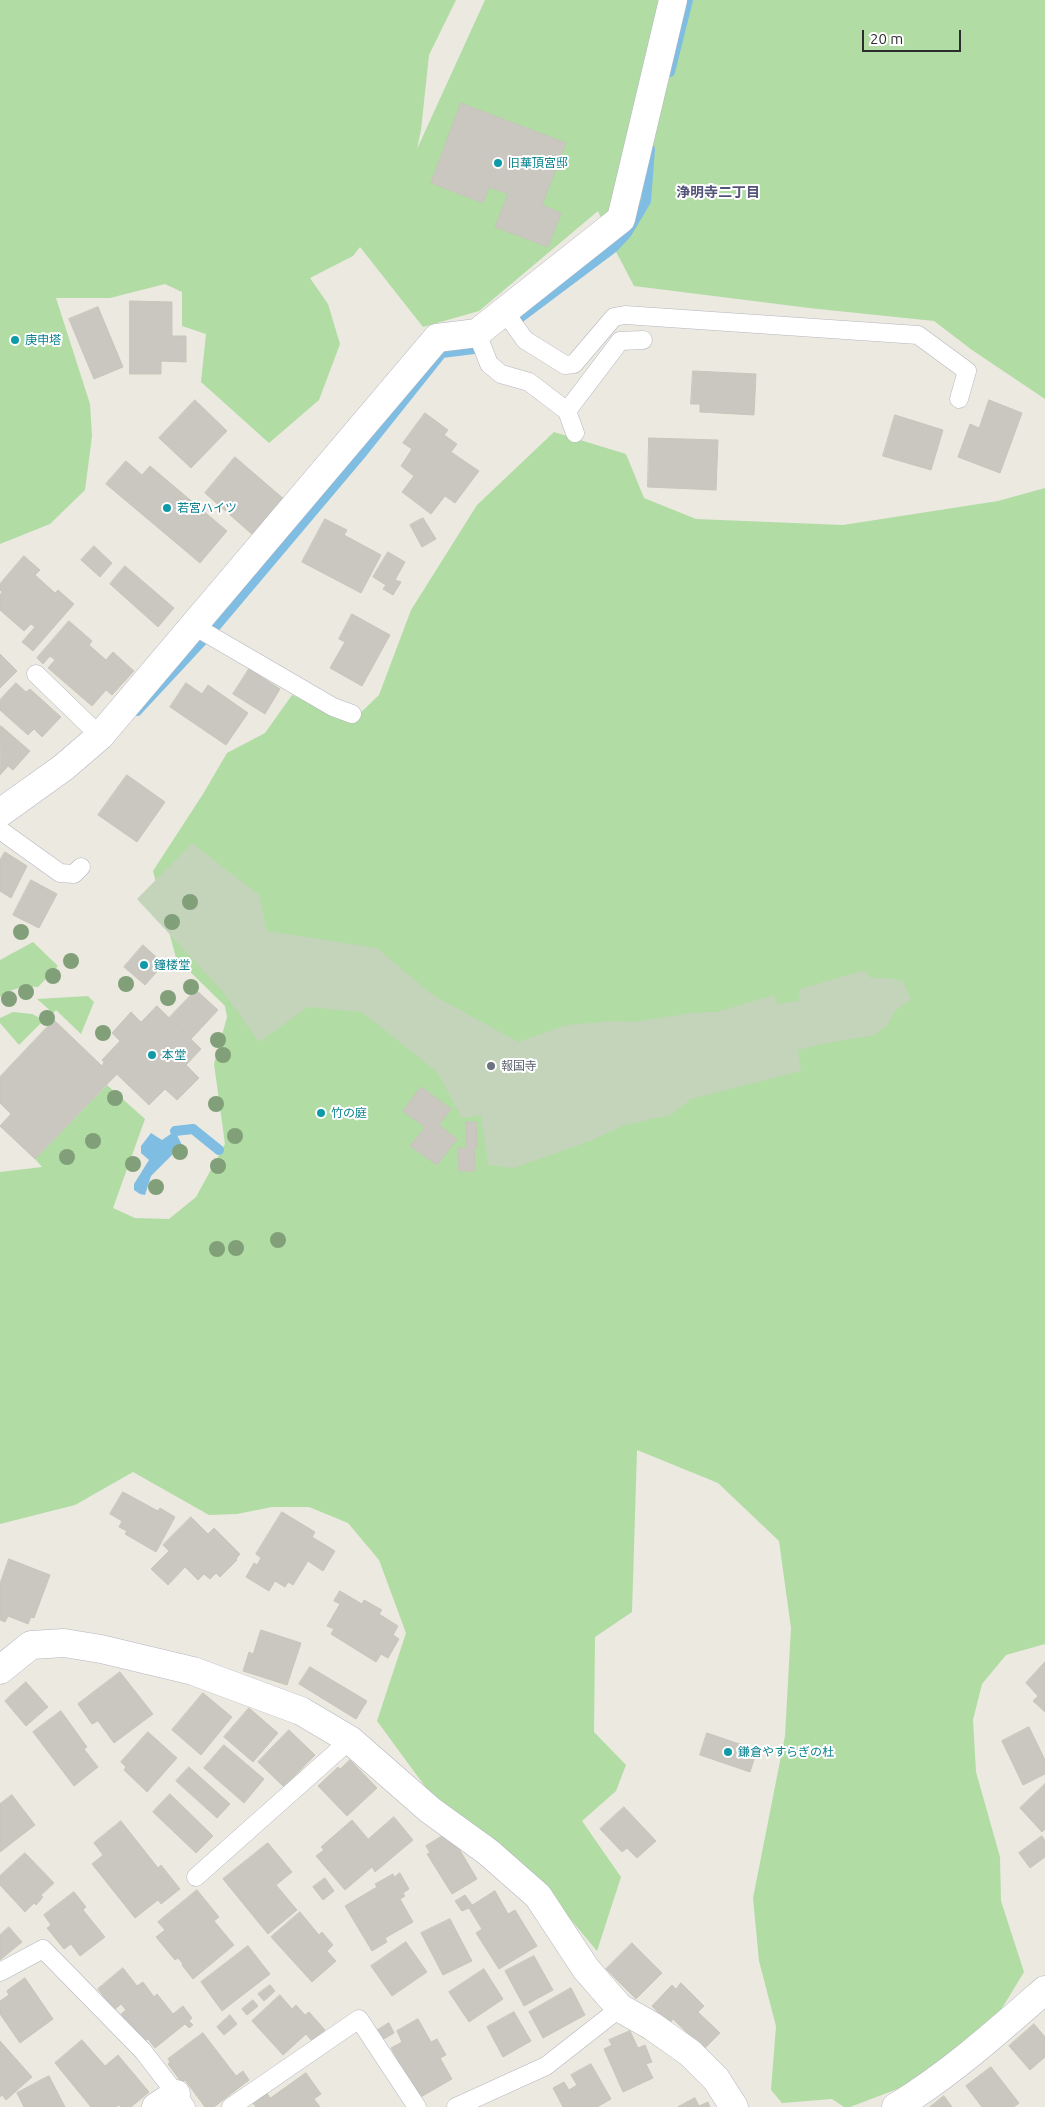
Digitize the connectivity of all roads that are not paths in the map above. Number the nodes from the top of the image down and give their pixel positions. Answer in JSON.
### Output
{"nodes":[{"id":1,"x":673,"y":0,"type":"edge"},
{"id":2,"x":504,"y":311,"type":"junction"},
{"id":3,"x":477,"y":333,"type":"junction"},
{"id":4,"x":642,"y":340,"type":"dead end"},
{"id":5,"x":959,"y":399,"type":"dead end"},
{"id":6,"x":567,"y":411,"type":"junction"},
{"id":7,"x":575,"y":433,"type":"dead end"},
{"id":8,"x":194,"y":626,"type":"junction"},
{"id":9,"x":36,"y":674,"type":"dead end"},
{"id":10,"x":352,"y":714,"type":"dead end"},
{"id":11,"x":100,"y":736,"type":"junction"},
{"id":12,"x":4,"y":804,"type":"edge"},
{"id":13,"x":0,"y":830,"type":"edge"},
{"id":14,"x":81,"y":867,"type":"dead end"},
{"id":15,"x":0,"y":1670,"type":"edge"},
{"id":16,"x":350,"y":1740,"type":"junction"},
{"id":17,"x":196,"y":1877,"type":"dead end"},
{"id":18,"x":0,"y":1972,"type":"edge"},
{"id":19,"x":1045,"y":1990,"type":"edge"},
{"id":20,"x":620,"y":2008,"type":"junction"},
{"id":21,"x":173,"y":2103,"type":"edge"},
{"id":22,"x":231,"y":2107,"type":"edge"},
{"id":23,"x":417,"y":2107,"type":"edge"},
{"id":24,"x":456,"y":2107,"type":"edge"},
{"id":25,"x":734,"y":2107,"type":"edge"},
{"id":26,"x":896,"y":2107,"type":"edge"}],
"edges":[{"from":1,"to":2,"type":"street"},
{"from":2,"to":3,"type":"street"},
{"from":2,"to":5,"type":"lane"},
{"from":3,"to":6,"type":"lane"},
{"from":3,"to":8,"type":"street"},
{"from":4,"to":6,"type":"lane"},
{"from":6,"to":7,"type":"lane"},
{"from":8,"to":10,"type":"lane"},
{"from":8,"to":11,"type":"street"},
{"from":9,"to":11,"type":"lane"},
{"from":11,"to":12,"type":"street"},
{"from":13,"to":14,"type":"lane"},
{"from":15,"to":16,"type":"street"},
{"from":16,"to":17,"type":"lane"},
{"from":16,"to":20,"type":"street"},
{"from":18,"to":21,"type":"lane"},
{"from":19,"to":26,"type":"street"},
{"from":20,"to":24,"type":"lane"},
{"from":20,"to":25,"type":"street"},
{"from":22,"to":23,"type":"lane"}]}
